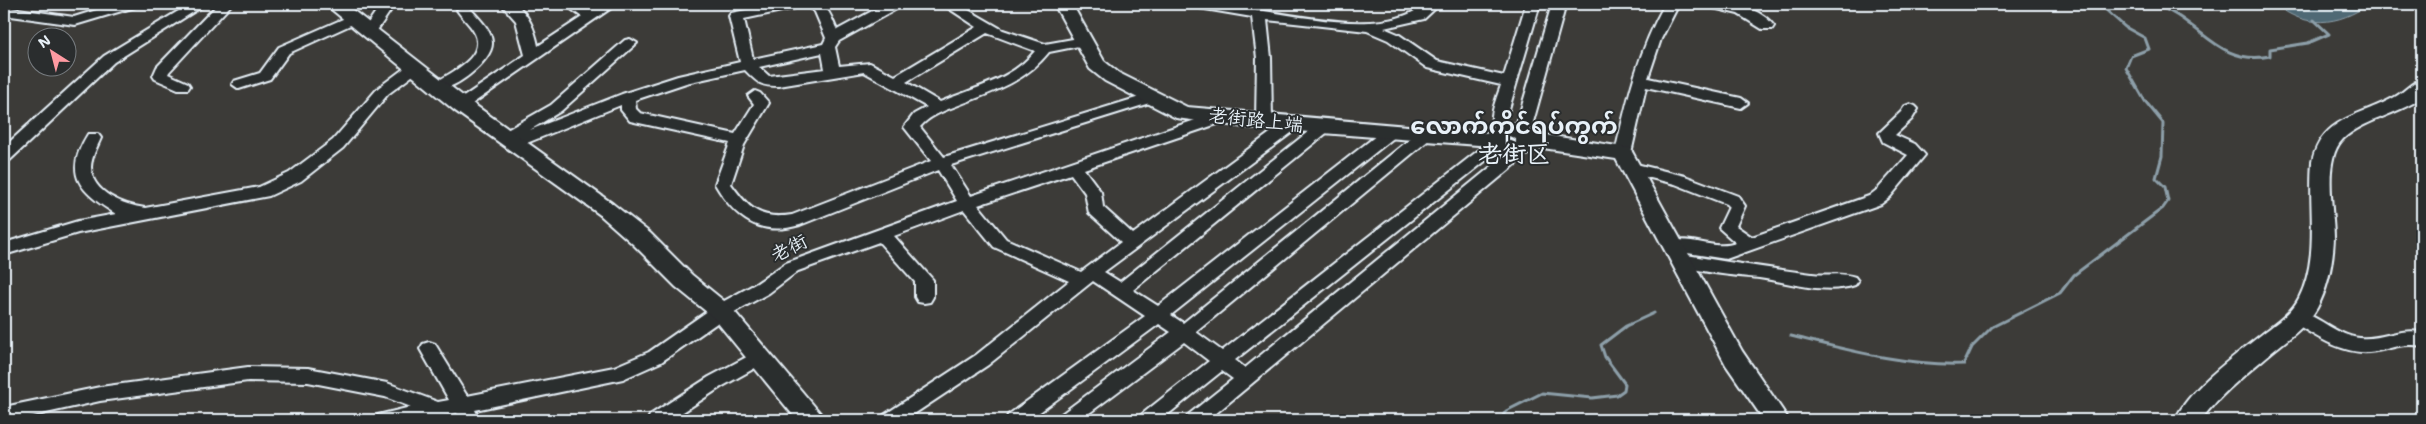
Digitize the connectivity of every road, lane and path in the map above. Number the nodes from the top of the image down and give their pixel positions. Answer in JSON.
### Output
{"nodes":[{"id":1,"x":130,"y":4,"type":"edge"},
{"id":2,"x":198,"y":4,"type":"edge"},
{"id":3,"x":225,"y":4,"type":"edge"},
{"id":4,"x":334,"y":4,"type":"edge"},
{"id":5,"x":388,"y":4,"type":"edge"},
{"id":6,"x":508,"y":4,"type":"edge"},
{"id":7,"x":571,"y":4,"type":"edge"},
{"id":8,"x":610,"y":4,"type":"edge"},
{"id":9,"x":796,"y":4,"type":"edge"},
{"id":10,"x":895,"y":4,"type":"edge"},
{"id":11,"x":949,"y":4,"type":"edge"},
{"id":12,"x":1063,"y":4,"type":"edge"},
{"id":13,"x":1199,"y":4,"type":"edge"},
{"id":14,"x":1433,"y":4,"type":"edge"},
{"id":15,"x":1533,"y":4,"type":"edge"},
{"id":16,"x":1672,"y":4,"type":"edge"},
{"id":17,"x":1714,"y":4,"type":"edge"},
{"id":18,"x":822,"y":6,"type":"edge"},
{"id":19,"x":1557,"y":8,"type":"edge"},
{"id":20,"x":464,"y":10,"type":"dead end"},
{"id":21,"x":4,"y":11,"type":"edge"},
{"id":22,"x":1259,"y":14,"type":"junction"},
{"id":23,"x":591,"y":16,"type":"junction"},
{"id":24,"x":352,"y":19,"type":"junction"},
{"id":25,"x":1767,"y":26,"type":"dead end"},
{"id":26,"x":987,"y":27,"type":"junction"},
{"id":27,"x":1370,"y":27,"type":"junction"},
{"id":28,"x":369,"y":32,"type":"junction"},
{"id":29,"x":1084,"y":41,"type":"junction"},
{"id":30,"x":630,"y":43,"type":"dead end"},
{"id":31,"x":830,"y":43,"type":"junction"},
{"id":32,"x":1044,"y":49,"type":"junction"},
{"id":33,"x":534,"y":57,"type":"junction"},
{"id":34,"x":747,"y":63,"type":"junction"},
{"id":35,"x":415,"y":67,"type":"junction"},
{"id":36,"x":833,"y":72,"type":"junction"},
{"id":37,"x":1639,"y":81,"type":"junction"},
{"id":38,"x":896,"y":82,"type":"junction"},
{"id":39,"x":1509,"y":82,"type":"junction"},
{"id":40,"x":239,"y":84,"type":"dead end"},
{"id":41,"x":2422,"y":85,"type":"edge"},
{"id":42,"x":183,"y":86,"type":"dead end"},
{"id":43,"x":440,"y":86,"type":"junction"},
{"id":44,"x":755,"y":96,"type":"dead end"},
{"id":45,"x":627,"y":97,"type":"junction"},
{"id":46,"x":1151,"y":98,"type":"junction"},
{"id":47,"x":1741,"y":103,"type":"dead end"},
{"id":48,"x":461,"y":105,"type":"junction"},
{"id":49,"x":938,"y":107,"type":"junction"},
{"id":50,"x":1910,"y":109,"type":"dead end"},
{"id":51,"x":1221,"y":117,"type":"junction"},
{"id":52,"x":1264,"y":122,"type":"junction"},
{"id":53,"x":1294,"y":124,"type":"junction"},
{"id":54,"x":1324,"y":127,"type":"junction"},
{"id":55,"x":1391,"y":132,"type":"junction"},
{"id":56,"x":1425,"y":135,"type":"junction"},
{"id":57,"x":93,"y":138,"type":"dead end"},
{"id":58,"x":1499,"y":138,"type":"junction"},
{"id":59,"x":509,"y":140,"type":"junction"},
{"id":60,"x":739,"y":140,"type":"junction"},
{"id":61,"x":1523,"y":141,"type":"junction"},
{"id":62,"x":4,"y":156,"type":"edge"},
{"id":63,"x":1628,"y":161,"type":"junction"},
{"id":64,"x":941,"y":163,"type":"junction"},
{"id":65,"x":1074,"y":167,"type":"junction"},
{"id":66,"x":967,"y":203,"type":"junction"},
{"id":67,"x":145,"y":214,"type":"junction"},
{"id":68,"x":881,"y":233,"type":"junction"},
{"id":69,"x":1132,"y":242,"type":"junction"},
{"id":70,"x":1748,"y":243,"type":"junction"},
{"id":71,"x":4,"y":249,"type":"edge"},
{"id":72,"x":1678,"y":253,"type":"junction"},
{"id":73,"x":1087,"y":276,"type":"junction"},
{"id":74,"x":1849,"y":281,"type":"dead end"},
{"id":75,"x":1122,"y":290,"type":"junction"},
{"id":76,"x":924,"y":297,"type":"dead end"},
{"id":77,"x":721,"y":311,"type":"junction"},
{"id":78,"x":1159,"y":315,"type":"junction"},
{"id":79,"x":2300,"y":318,"type":"junction"},
{"id":80,"x":1184,"y":332,"type":"junction"},
{"id":81,"x":2422,"y":339,"type":"edge"},
{"id":82,"x":429,"y":349,"type":"dead end"},
{"id":83,"x":758,"y":358,"type":"junction"},
{"id":84,"x":1222,"y":360,"type":"junction"},
{"id":85,"x":1245,"y":378,"type":"junction"},
{"id":86,"x":463,"y":404,"type":"junction"},
{"id":87,"x":436,"y":409,"type":"junction"},
{"id":88,"x":4,"y":414,"type":"edge"},
{"id":89,"x":384,"y":420,"type":"edge"},
{"id":90,"x":471,"y":420,"type":"edge"},
{"id":91,"x":656,"y":420,"type":"edge"},
{"id":92,"x":811,"y":420,"type":"edge"},
{"id":93,"x":891,"y":420,"type":"edge"},
{"id":94,"x":1015,"y":420,"type":"edge"},
{"id":95,"x":1067,"y":420,"type":"edge"},
{"id":96,"x":1148,"y":420,"type":"edge"},
{"id":97,"x":1194,"y":420,"type":"edge"},
{"id":98,"x":1777,"y":420,"type":"edge"},
{"id":99,"x":2187,"y":420,"type":"edge"}],
"edges":[{"from":1,"to":21,"type":"street"},
{"from":2,"to":62,"type":"street"},
{"from":3,"to":42,"type":"street"},
{"from":4,"to":24,"type":"main road"},
{"from":5,"to":28,"type":"street"},
{"from":6,"to":33,"type":"street"},
{"from":7,"to":23,"type":"street"},
{"from":8,"to":23,"type":"street"},
{"from":9,"to":34,"type":"street"},
{"from":10,"to":31,"type":"street"},
{"from":11,"to":26,"type":"street"},
{"from":12,"to":29,"type":"main road","name":"老街路上端"},
{"from":13,"to":22,"type":"street"},
{"from":14,"to":27,"type":"street"},
{"from":15,"to":19,"type":"street"},
{"from":15,"to":39,"type":"street"},
{"from":16,"to":37,"type":"street"},
{"from":17,"to":25,"type":"street"},
{"from":18,"to":31,"type":"street"},
{"from":19,"to":61,"type":"street"},
{"from":20,"to":43,"type":"street"},
{"from":22,"to":27,"type":"street"},
{"from":22,"to":52,"type":"street"},
{"from":23,"to":33,"type":"street"},
{"from":24,"to":28,"type":"main road"},
{"from":24,"to":40,"type":"street"},
{"from":26,"to":32,"type":"street"},
{"from":26,"to":38,"type":"street"},
{"from":27,"to":39,"type":"street"},
{"from":28,"to":35,"type":"main road"},
{"from":29,"to":32,"type":"street"},
{"from":29,"to":46,"type":"main road","name":"老街路上端"},
{"from":30,"to":59,"type":"street"},
{"from":31,"to":34,"type":"street"},
{"from":31,"to":36,"type":"street"},
{"from":32,"to":49,"type":"street"},
{"from":33,"to":48,"type":"street"},
{"from":34,"to":36,"type":"street"},
{"from":34,"to":45,"type":"street"},
{"from":35,"to":43,"type":"main road"},
{"from":35,"to":67,"type":"street"},
{"from":36,"to":38,"type":"street"},
{"from":37,"to":47,"type":"street"},
{"from":37,"to":63,"type":"street"},
{"from":38,"to":49,"type":"street"},
{"from":39,"to":58,"type":"street"},
{"from":41,"to":79,"type":"main road"},
{"from":43,"to":48,"type":"main road"},
{"from":44,"to":60,"type":"street"},
{"from":45,"to":59,"type":"street"},
{"from":45,"to":60,"type":"street"},
{"from":46,"to":51,"type":"main road","name":"老街路上端"},
{"from":46,"to":64,"type":"street"},
{"from":48,"to":59,"type":"main road"},
{"from":49,"to":64,"type":"street"},
{"from":50,"to":70,"type":"street"},
{"from":51,"to":52,"type":"main road","name":"老街路上端"},
{"from":51,"to":65,"type":"street","name":"老街"},
{"from":52,"to":53,"type":"main road","name":"老街路上端"},
{"from":53,"to":54,"type":"main road","name":"老街路上端"},
{"from":53,"to":69,"type":"street"},
{"from":54,"to":55,"type":"main road","name":"老街路上端"},
{"from":54,"to":75,"type":"street"},
{"from":55,"to":56,"type":"main road","name":"老街路上端"},
{"from":55,"to":78,"type":"street"},
{"from":56,"to":58,"type":"main road","name":"老街路上端"},
{"from":56,"to":80,"type":"street"},
{"from":57,"to":67,"type":"street"},
{"from":58,"to":61,"type":"main road","name":"老街路上端"},
{"from":58,"to":84,"type":"street"},
{"from":59,"to":77,"type":"main road"},
{"from":60,"to":64,"type":"street"},
{"from":61,"to":63,"type":"main road","name":"老街路上端"},
{"from":61,"to":85,"type":"street"},
{"from":63,"to":70,"type":"street"},
{"from":63,"to":72,"type":"main road"},
{"from":64,"to":66,"type":"street"},
{"from":65,"to":66,"type":"street","name":"老街"},
{"from":65,"to":69,"type":"street"},
{"from":66,"to":68,"type":"street","name":"老街"},
{"from":66,"to":73,"type":"street"},
{"from":67,"to":71,"type":"street"},
{"from":68,"to":76,"type":"street"},
{"from":68,"to":77,"type":"street","name":"老街"},
{"from":69,"to":73,"type":"street"},
{"from":70,"to":72,"type":"street"},
{"from":72,"to":74,"type":"street"},
{"from":72,"to":98,"type":"main road"},
{"from":73,"to":75,"type":"street"},
{"from":73,"to":93,"type":"street"},
{"from":75,"to":78,"type":"street"},
{"from":77,"to":83,"type":"main road"},
{"from":77,"to":86,"type":"street","name":"老街"},
{"from":78,"to":80,"type":"street"},
{"from":78,"to":94,"type":"street"},
{"from":79,"to":81,"type":"street"},
{"from":79,"to":99,"type":"main road"},
{"from":80,"to":84,"type":"street"},
{"from":80,"to":95,"type":"street"},
{"from":82,"to":86,"type":"street"},
{"from":83,"to":91,"type":"street"},
{"from":83,"to":92,"type":"main road"},
{"from":84,"to":85,"type":"street"},
{"from":84,"to":96,"type":"street"},
{"from":85,"to":97,"type":"street"},
{"from":86,"to":87,"type":"street","name":"老街"},
{"from":86,"to":90,"type":"street"},
{"from":87,"to":88,"type":"street"},
{"from":87,"to":89,"type":"street","name":"老街"}]}
